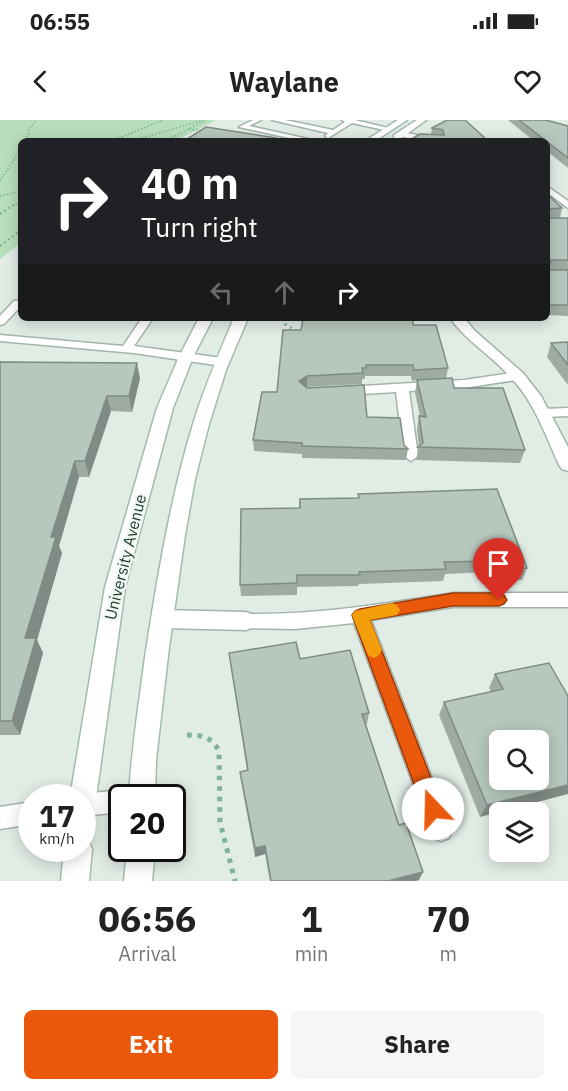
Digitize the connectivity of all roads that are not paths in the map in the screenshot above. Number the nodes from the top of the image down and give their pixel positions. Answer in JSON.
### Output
{"nodes":[{"id":1,"x":258,"y":120,"type":"edge"},
{"id":2,"x":275,"y":120,"type":"edge"},
{"id":3,"x":348,"y":120,"type":"edge"},
{"id":4,"x":404,"y":120,"type":"edge"},
{"id":5,"x":422,"y":120,"type":"edge"},
{"id":6,"x":389,"y":129,"type":"junction"},
{"id":7,"x":335,"y":132,"type":"junction"},
{"id":8,"x":401,"y":134,"type":"junction"},
{"id":9,"x":299,"y":138,"type":"edge"},
{"id":10,"x":325,"y":138,"type":"edge"},
{"id":11,"x":374,"y":138,"type":"edge"},
{"id":12,"x":395,"y":138,"type":"edge"},
{"id":13,"x":423,"y":138,"type":"edge"},
{"id":14,"x":550,"y":191,"type":"edge"},
{"id":15,"x":568,"y":205,"type":"edge"},
{"id":16,"x":18,"y":303,"type":"edge"},
{"id":17,"x":146,"y":321,"type":"edge"},
{"id":18,"x":204,"y":321,"type":"edge"},
{"id":19,"x":240,"y":321,"type":"edge"},
{"id":20,"x":459,"y":321,"type":"edge"},
{"id":21,"x":0,"y":322,"type":"edge"},
{"id":22,"x":0,"y":338,"type":"edge"},
{"id":23,"x":126,"y":350,"type":"junction"},
{"id":24,"x":186,"y":357,"type":"junction"},
{"id":25,"x":222,"y":362,"type":"junction"},
{"id":26,"x":518,"y":376,"type":"junction"},
{"id":27,"x":402,"y":388,"type":"junction"},
{"id":28,"x":331,"y":392,"type":"edge"},
{"id":29,"x":568,"y":412,"type":"edge"},
{"id":30,"x":544,"y":413,"type":"junction"},
{"id":31,"x":411,"y":456,"type":"dead end"},
{"id":32,"x":568,"y":465,"type":"edge"},
{"id":33,"x":568,"y":600,"type":"edge"},
{"id":34,"x":360,"y":615,"type":"junction"},
{"id":35,"x":163,"y":619,"type":"junction"},
{"id":36,"x":246,"y":621,"type":"joint"},
{"id":37,"x":85,"y":784,"type":"edge"},
{"id":38,"x":142,"y":784,"type":"edge"},
{"id":39,"x":18,"y":815,"type":"edge"},
{"id":40,"x":0,"y":818,"type":"edge"},
{"id":41,"x":441,"y":830,"type":"dead end"},
{"id":42,"x":77,"y":862,"type":"edge"},
{"id":43,"x":140,"y":862,"type":"edge"},
{"id":44,"x":75,"y":881,"type":"edge"},
{"id":45,"x":138,"y":881,"type":"edge"}],
"edges":[{"from":1,"to":9,"type":"lane"},
{"from":2,"to":7,"type":"lane"},
{"from":3,"to":6,"type":"lane"},
{"from":3,"to":7,"type":"lane"},
{"from":4,"to":6,"type":"street"},
{"from":5,"to":8,"type":"street"},
{"from":6,"to":11,"type":"street"},
{"from":7,"to":10,"type":"lane"},
{"from":8,"to":12,"type":"street"},
{"from":8,"to":13,"type":"street"},
{"from":14,"to":15,"type":"lane"},
{"from":16,"to":21,"type":"lane"},
{"from":17,"to":23,"type":"lane"},
{"from":18,"to":24,"type":"street","name":"University Avenue"},
{"from":19,"to":25,"type":"street"},
{"from":20,"to":26,"type":"street"},
{"from":22,"to":23,"type":"lane"},
{"from":23,"to":24,"type":"lane"},
{"from":24,"to":25,"type":"lane"},
{"from":24,"to":37,"type":"street","name":"University Avenue"},
{"from":25,"to":35,"type":"street"},
{"from":26,"to":27,"type":"lane"},
{"from":26,"to":30,"type":"street"},
{"from":27,"to":28,"type":"lane"},
{"from":27,"to":31,"type":"lane"},
{"from":29,"to":30,"type":"lane"},
{"from":30,"to":32,"type":"street"},
{"from":33,"to":34,"type":"lane"},
{"from":34,"to":36,"type":"lane"},
{"from":34,"to":41,"type":"lane"},
{"from":35,"to":36,"type":"street"},
{"from":35,"to":38,"type":"street"},
{"from":39,"to":40,"type":"lane"},
{"from":42,"to":44,"type":"street"},
{"from":43,"to":45,"type":"street"}]}
